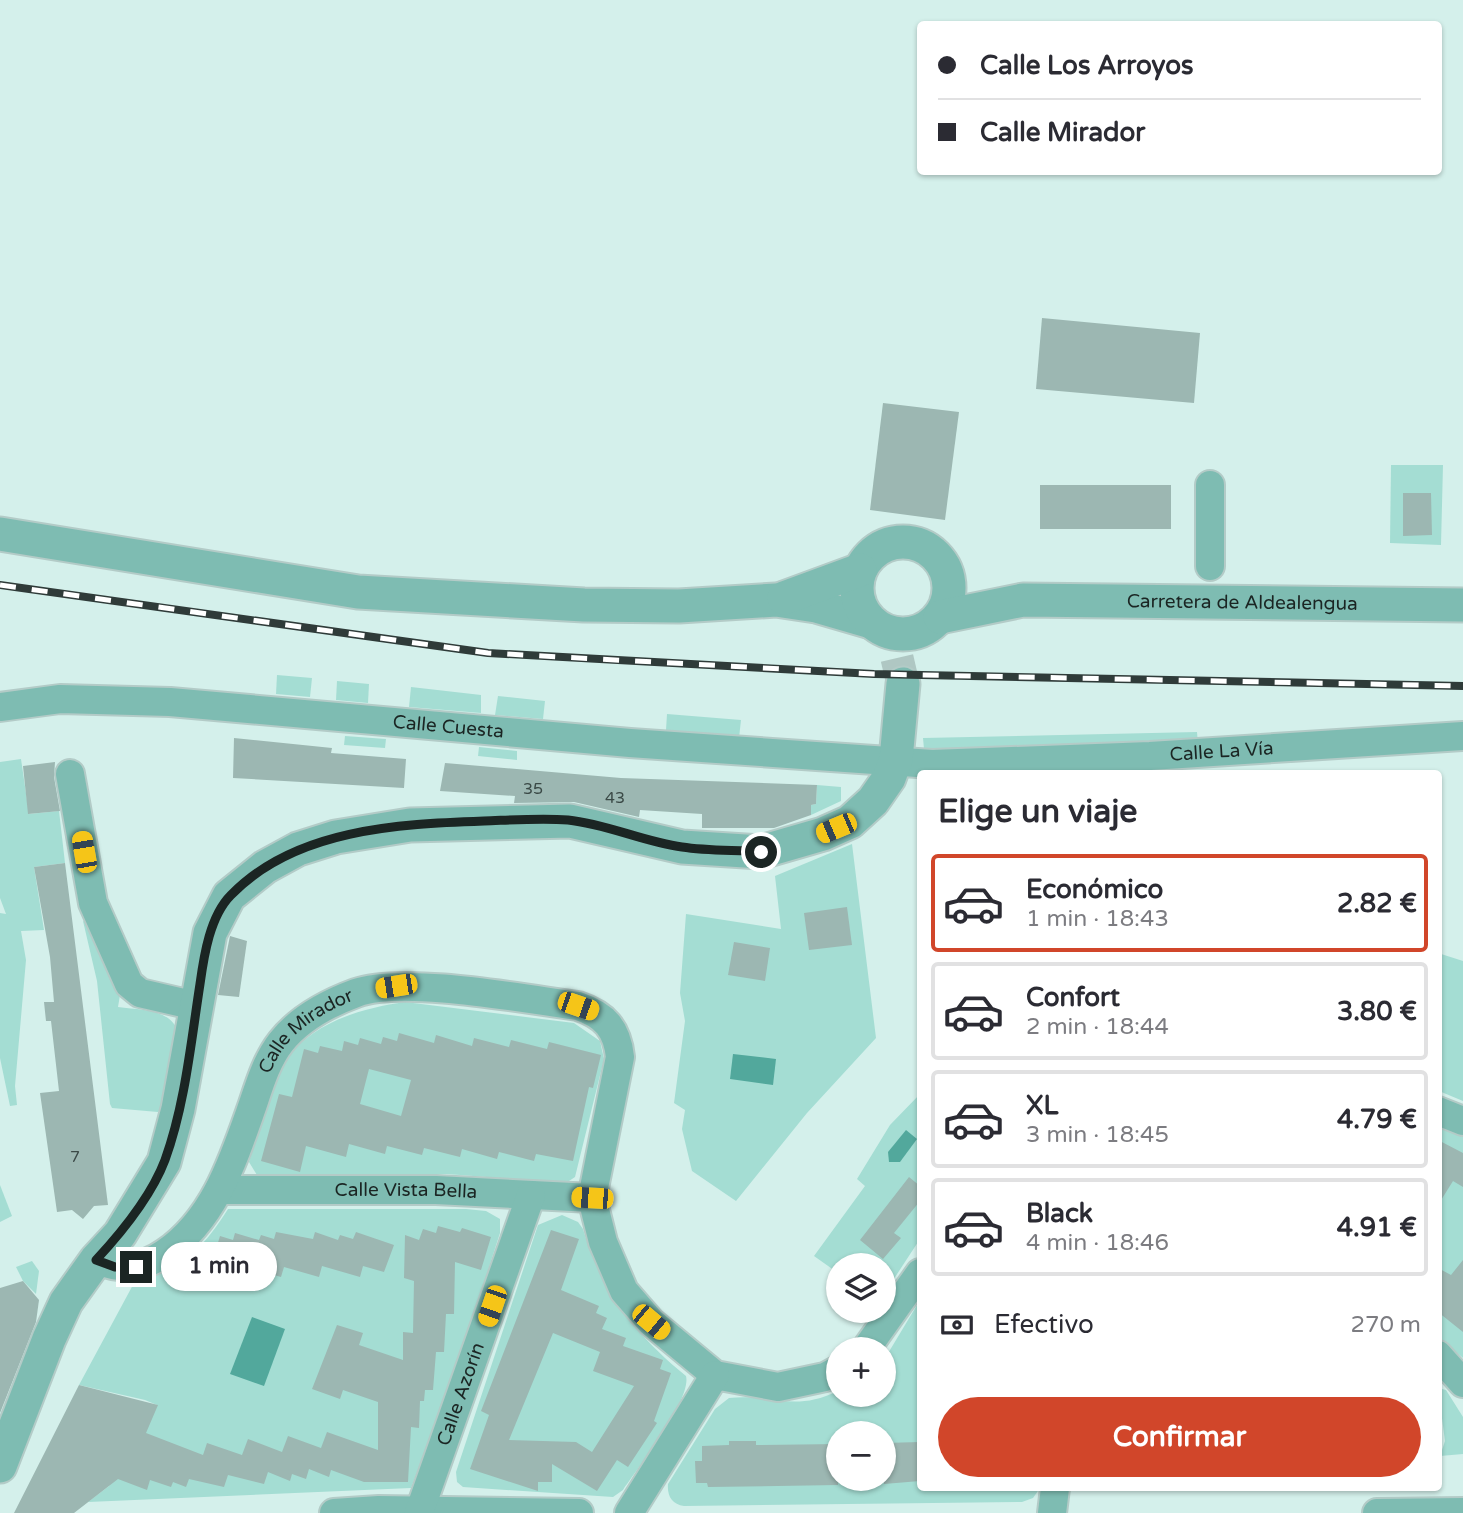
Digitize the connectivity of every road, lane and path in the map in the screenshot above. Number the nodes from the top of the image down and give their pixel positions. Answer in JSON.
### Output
{"nodes":[{"id":1,"x":1210,"y":485,"type":"dead end"},
{"id":2,"x":0,"y":534,"type":"edge"},
{"id":3,"x":944,"y":566,"type":"junction"},
{"id":4,"x":1210,"y":566,"type":"dead end"},
{"id":5,"x":860,"y":570,"type":"junction"},
{"id":6,"x":776,"y":600,"type":"junction"},
{"id":7,"x":1023,"y":600,"type":"junction"},
{"id":8,"x":1463,"y":605,"type":"edge"},
{"id":9,"x":905,"y":644,"type":"junction"},
{"id":10,"x":0,"y":707,"type":"edge"},
{"id":11,"x":1463,"y":736,"type":"edge"},
{"id":12,"x":896,"y":759,"type":"junction"},
{"id":13,"x":70,"y":774,"type":"dead end"},
{"id":14,"x":196,"y":1006,"type":"junction"},
{"id":15,"x":1442,"y":1113,"type":"edge"},
{"id":16,"x":1463,"y":1121,"type":"edge"},
{"id":17,"x":219,"y":1190,"type":"junction"},
{"id":18,"x":531,"y":1195,"type":"junction"},
{"id":19,"x":592,"y":1198,"type":"junction"},
{"id":20,"x":96,"y":1260,"type":"junction"},
{"id":21,"x":917,"y":1277,"type":"edge"},
{"id":22,"x":875,"y":1337,"type":"edge"},
{"id":23,"x":1442,"y":1359,"type":"edge"},
{"id":24,"x":715,"y":1375,"type":"junction"},
{"id":25,"x":826,"y":1376,"type":"edge"},
{"id":26,"x":1463,"y":1383,"type":"edge"},
{"id":27,"x":0,"y":1466,"type":"edge"},
{"id":28,"x":1055,"y":1491,"type":"edge"},
{"id":29,"x":420,"y":1512,"type":"edge"},
{"id":30,"x":334,"y":1513,"type":"edge"},
{"id":31,"x":579,"y":1513,"type":"edge"},
{"id":32,"x":629,"y":1513,"type":"edge"},
{"id":33,"x":1052,"y":1513,"type":"edge"},
{"id":34,"x":1377,"y":1513,"type":"edge"},
{"id":35,"x":1463,"y":1513,"type":"edge"}],
"edges":[{"from":1,"to":4,"type":"street"},
{"from":2,"to":6,"type":"street"},
{"from":3,"to":5,"type":"street"},
{"from":3,"to":7,"type":"street"},
{"from":3,"to":9,"type":"street"},
{"from":5,"to":6,"type":"street"},
{"from":5,"to":9,"type":"street"},
{"from":6,"to":9,"type":"street"},
{"from":7,"to":8,"type":"street","name":"Carretera de Aldealengua"},
{"from":7,"to":9,"type":"street"},
{"from":9,"to":12,"type":"street"},
{"from":10,"to":12,"type":"street","name":"Calle Cuesta"},
{"from":11,"to":12,"type":"street","name":"Calle La Vía"},
{"from":12,"to":14,"type":"street"},
{"from":13,"to":14,"type":"street"},
{"from":14,"to":20,"type":"street"},
{"from":15,"to":16,"type":"street"},
{"from":17,"to":18,"type":"street","name":"Calle Vista Bella"},
{"from":17,"to":19,"type":"street","name":"Calle Mirador"},
{"from":17,"to":20,"type":"street","name":"Calle Mirador"},
{"from":18,"to":19,"type":"street","name":"Calle Vista Bella"},
{"from":18,"to":29,"type":"street","name":"Calle Azorín"},
{"from":19,"to":24,"type":"street","name":"Calle Mirador"},
{"from":20,"to":27,"type":"street"},
{"from":21,"to":22,"type":"street"},
{"from":23,"to":26,"type":"street"},
{"from":24,"to":25,"type":"street"},
{"from":24,"to":32,"type":"street"},
{"from":28,"to":33,"type":"street"},
{"from":29,"to":30,"type":"street"},
{"from":29,"to":31,"type":"street"},
{"from":34,"to":35,"type":"street"}]}
